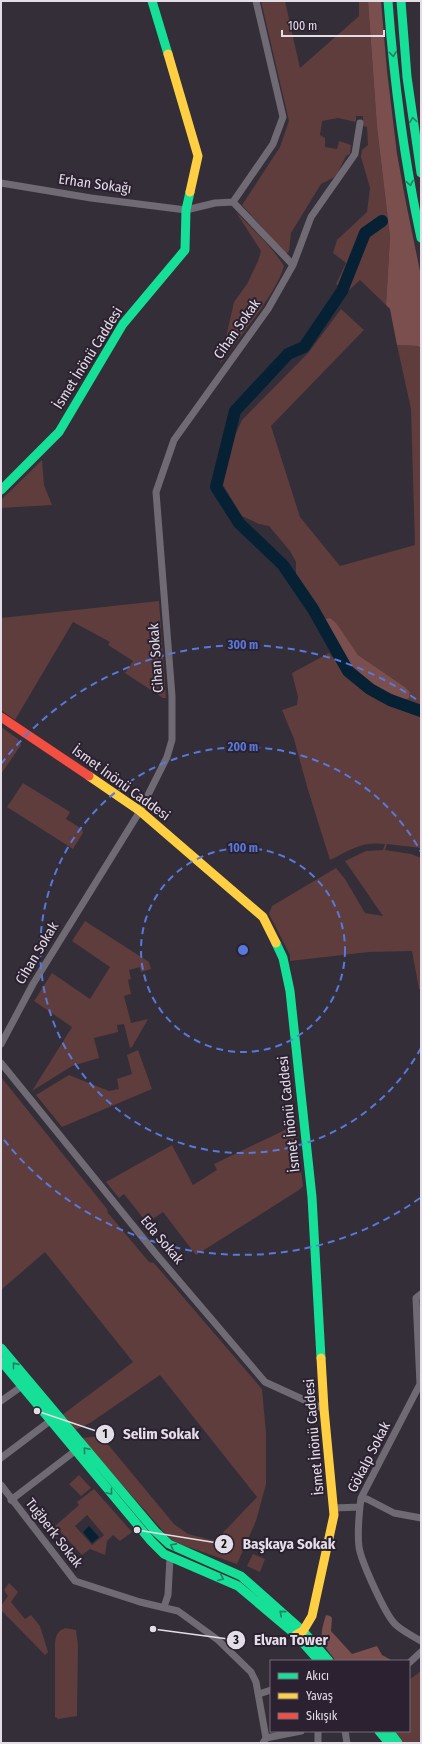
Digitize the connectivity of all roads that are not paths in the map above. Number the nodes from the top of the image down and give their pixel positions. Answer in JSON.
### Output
{"nodes":[{"id":1,"x":152,"y":1,"type":"edge"},
{"id":2,"x":256,"y":1,"type":"edge"},
{"id":3,"x":388,"y":1,"type":"edge"},
{"id":4,"x":401,"y":1,"type":"edge"},
{"id":5,"x":360,"y":123,"type":"dead end"},
{"id":6,"x":421,"y":173,"type":"edge"},
{"id":7,"x":1,"y":183,"type":"edge"},
{"id":8,"x":233,"y":202,"type":"junction"},
{"id":9,"x":186,"y":210,"type":"junction"},
{"id":10,"x":421,"y":238,"type":"edge"},
{"id":11,"x":293,"y":265,"type":"junction"},
{"id":12,"x":1,"y":490,"type":"edge"},
{"id":13,"x":1,"y":717,"type":"edge"},
{"id":14,"x":140,"y":811,"type":"junction"},
{"id":15,"x":1,"y":1044,"type":"edge"},
{"id":16,"x":1,"y":1063,"type":"edge"},
{"id":17,"x":421,"y":1294,"type":"edge"},
{"id":18,"x":1,"y":1348,"type":"edge"},
{"id":19,"x":1,"y":1361,"type":"edge"},
{"id":20,"x":25,"y":1385,"type":"junction"},
{"id":21,"x":1,"y":1401,"type":"edge"},
{"id":22,"x":324,"y":1409,"type":"junction"},
{"id":23,"x":50,"y":1421,"type":"junction"},
{"id":24,"x":75,"y":1451,"type":"junction"},
{"id":25,"x":1,"y":1458,"type":"edge"},
{"id":26,"x":1,"y":1485,"type":"edge"},
{"id":27,"x":361,"y":1498,"type":"junction"},
{"id":28,"x":11,"y":1500,"type":"junction"},
{"id":29,"x":360,"y":1507,"type":"junction"},
{"id":30,"x":334,"y":1508,"type":"junction"},
{"id":31,"x":421,"y":1518,"type":"edge"},
{"id":32,"x":170,"y":1557,"type":"junction"},
{"id":33,"x":164,"y":1607,"type":"junction"},
{"id":34,"x":299,"y":1633,"type":"junction"},
{"id":35,"x":421,"y":1641,"type":"edge"},
{"id":36,"x":421,"y":1652,"type":"edge"},
{"id":37,"x":318,"y":1660,"type":"edge"},
{"id":38,"x":328,"y":1660,"type":"edge"},
{"id":39,"x":410,"y":1662,"type":"edge"},
{"id":40,"x":270,"y":1690,"type":"edge"},
{"id":41,"x":259,"y":1694,"type":"junction"},
{"id":42,"x":297,"y":1732,"type":"edge"},
{"id":43,"x":318,"y":1732,"type":"edge"},
{"id":44,"x":345,"y":1732,"type":"edge"},
{"id":45,"x":380,"y":1732,"type":"edge"},
{"id":46,"x":390,"y":1732,"type":"edge"},
{"id":47,"x":264,"y":1740,"type":"edge"},
{"id":48,"x":318,"y":1743,"type":"edge"},
{"id":49,"x":346,"y":1743,"type":"edge"},
{"id":50,"x":388,"y":1743,"type":"edge"},
{"id":51,"x":398,"y":1743,"type":"edge"}],
"edges":[{"from":1,"to":9,"type":"main road","name":"İsmet İnönü Caddesi"},
{"from":2,"to":8,"type":"street"},
{"from":3,"to":10,"type":"main road","one_way":true},
{"from":6,"to":4,"type":"main road","one_way":true},
{"from":5,"to":11,"type":"street","name":"Cihan Sokak"},
{"from":7,"to":9,"type":"street","name":"Erhan Sokağı"},
{"from":8,"to":9,"type":"street"},
{"from":8,"to":11,"type":"street"},
{"from":9,"to":12,"type":"main road","name":"İsmet İnönü Caddesi"},
{"from":11,"to":14,"type":"street","name":"Cihan Sokak"},
{"from":13,"to":14,"type":"main road","name":"İsmet İnönü Caddesi"},
{"from":14,"to":15,"type":"street","name":"Cihan Sokak"},
{"from":14,"to":22,"type":"main road","name":"İsmet İnönü Caddesi"},
{"from":16,"to":22,"type":"street","name":"Eda Sokak"},
{"from":17,"to":27,"type":"street","name":"Gökalp Sokak"},
{"from":20,"to":18,"type":"main road","one_way":true},
{"from":19,"to":20,"type":"main road"},
{"from":20,"to":21,"type":"street"},
{"from":20,"to":23,"type":"main road"},
{"from":34,"to":20,"type":"main road","one_way":true},
{"from":22,"to":30,"type":"main road","name":"İsmet İnönü Caddesi"},
{"from":23,"to":24,"type":"main road"},
{"from":23,"to":25,"type":"street"},
{"from":24,"to":28,"type":"street"},
{"from":24,"to":32,"type":"main road","one_way":true},
{"from":26,"to":28,"type":"street","name":"Tuğberk Sokak"},
{"from":27,"to":29,"type":"street","name":"Gökalp Sokak"},
{"from":27,"to":31,"type":"street"},
{"from":28,"to":33,"type":"street","name":"Tuğberk Sokak"},
{"from":29,"to":30,"type":"street"},
{"from":29,"to":35,"type":"street","name":"Gökalp Sokak"},
{"from":30,"to":34,"type":"main road","name":"İsmet İnönü Caddesi"},
{"from":32,"to":33,"type":"street"},
{"from":32,"to":34,"type":"main road","one_way":true},
{"from":33,"to":41,"type":"street","name":"Tuğberk Sokak"},
{"from":34,"to":37,"type":"main road"},
{"from":34,"to":38,"type":"main road"},
{"from":36,"to":39,"type":"street"},
{"from":40,"to":41,"type":"street"},
{"from":41,"to":47,"type":"street","name":"Tuğberk Sokak"},
{"from":42,"to":47,"type":"street"},
{"from":43,"to":48,"type":"street"},
{"from":44,"to":49,"type":"street"},
{"from":45,"to":50,"type":"main road"},
{"from":46,"to":51,"type":"main road"}]}
